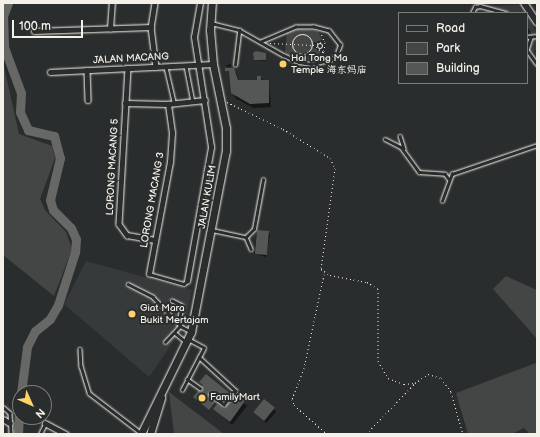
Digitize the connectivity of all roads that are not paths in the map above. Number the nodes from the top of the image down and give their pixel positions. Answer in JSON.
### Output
{"nodes":[{"id":1,"x":112,"y":3,"type":"edge"},
{"id":2,"x":155,"y":3,"type":"edge"},
{"id":3,"x":200,"y":3,"type":"edge"},
{"id":4,"x":212,"y":3,"type":"edge"},
{"id":5,"x":524,"y":3,"type":"edge"},
{"id":6,"x":472,"y":12,"type":"edge"},
{"id":7,"x":502,"y":12,"type":"edge"},
{"id":8,"x":210,"y":22,"type":"junction"},
{"id":9,"x":537,"y":22,"type":"edge"},
{"id":10,"x":151,"y":27,"type":"junction"},
{"id":11,"x":110,"y":29,"type":"junction"},
{"id":12,"x":239,"y":30,"type":"junction"},
{"id":13,"x":34,"y":31,"type":"dead end"},
{"id":14,"x":537,"y":36,"type":"edge"},
{"id":15,"x":528,"y":37,"type":"edge"},
{"id":16,"x":531,"y":38,"type":"junction"},
{"id":17,"x":261,"y":42,"type":"junction"},
{"id":18,"x":528,"y":47,"type":"edge"},
{"id":19,"x":528,"y":51,"type":"edge"},
{"id":20,"x":213,"y":64,"type":"junction"},
{"id":21,"x":537,"y":64,"type":"edge"},
{"id":22,"x":186,"y":65,"type":"junction"},
{"id":23,"x":198,"y":65,"type":"junction"},
{"id":24,"x":235,"y":65,"type":"dead end"},
{"id":25,"x":166,"y":66,"type":"junction"},
{"id":26,"x":156,"y":67,"type":"junction"},
{"id":27,"x":128,"y":68,"type":"junction"},
{"id":28,"x":87,"y":70,"type":"junction"},
{"id":29,"x":50,"y":72,"type":"dead end"},
{"id":30,"x":88,"y":100,"type":"dead end"},
{"id":31,"x":205,"y":100,"type":"junction"},
{"id":32,"x":194,"y":101,"type":"junction"},
{"id":33,"x":125,"y":103,"type":"junction"},
{"id":34,"x":175,"y":103,"type":"junction"},
{"id":35,"x":168,"y":104,"type":"junction"},
{"id":36,"x":400,"y":136,"type":"dead end"},
{"id":37,"x":385,"y":139,"type":"dead end"},
{"id":38,"x":537,"y":145,"type":"edge"},
{"id":39,"x":405,"y":151,"type":"junction"},
{"id":40,"x":449,"y":179,"type":"junction"},
{"id":41,"x":263,"y":180,"type":"dead end"},
{"id":42,"x":442,"y":201,"type":"dead end"},
{"id":43,"x":212,"y":229,"type":"junction"},
{"id":44,"x":246,"y":237,"type":"junction"},
{"id":45,"x":155,"y":240,"type":"junction"},
{"id":46,"x":251,"y":249,"type":"dead end"},
{"id":47,"x":149,"y":274,"type":"joint"},
{"id":48,"x":186,"y":281,"type":"joint"},
{"id":49,"x":128,"y":284,"type":"dead end"},
{"id":50,"x":172,"y":301,"type":"dead end"},
{"id":51,"x":179,"y":325,"type":"junction"},
{"id":52,"x":191,"y":332,"type":"junction"},
{"id":53,"x":175,"y":333,"type":"junction"},
{"id":54,"x":188,"y":341,"type":"junction"},
{"id":55,"x":165,"y":342,"type":"dead end"},
{"id":56,"x":80,"y":349,"type":"dead end"},
{"id":57,"x":199,"y":357,"type":"junction"},
{"id":58,"x":188,"y":379,"type":"junction"},
{"id":59,"x":164,"y":388,"type":"junction"},
{"id":60,"x":200,"y":388,"type":"dead end"},
{"id":61,"x":182,"y":390,"type":"dead end"},
{"id":62,"x":210,"y":395,"type":"dead end"},
{"id":63,"x":3,"y":407,"type":"edge"},
{"id":64,"x":3,"y":419,"type":"edge"},
{"id":65,"x":10,"y":423,"type":"junction"},
{"id":66,"x":44,"y":425,"type":"edge"},
{"id":67,"x":47,"y":425,"type":"edge"},
{"id":68,"x":11,"y":434,"type":"edge"},
{"id":69,"x":40,"y":434,"type":"edge"},
{"id":70,"x":66,"y":434,"type":"edge"},
{"id":71,"x":141,"y":434,"type":"edge"},
{"id":72,"x":150,"y":434,"type":"edge"}],
"edges":[{"from":1,"to":11,"type":"street"},
{"from":2,"to":10,"type":"street"},
{"from":3,"to":23,"type":"street","name":"JALAN KULIM"},
{"from":4,"to":8,"type":"main road","name":"JALAN KULIM"},
{"from":5,"to":9,"type":"main road"},
{"from":6,"to":7,"type":"lane"},
{"from":8,"to":12,"type":"lane"},
{"from":8,"to":20,"type":"main road","name":"JALAN KULIM"},
{"from":10,"to":11,"type":"street"},
{"from":10,"to":26,"type":"street"},
{"from":11,"to":13,"type":"street"},
{"from":12,"to":17,"type":"lane"},
{"from":12,"to":24,"type":"lane"},
{"from":14,"to":16,"type":"lane"},
{"from":15,"to":16,"type":"lane"},
{"from":16,"to":18,"type":"lane"},
{"from":17,"to":17,"type":"lane"},
{"from":19,"to":21,"type":"lane"},
{"from":20,"to":23,"type":"street","name":"JALAN MACANG"},
{"from":20,"to":43,"type":"main road","name":"JALAN KULIM"},
{"from":22,"to":23,"type":"street","name":"JALAN MACANG"},
{"from":22,"to":25,"type":"street","name":"JALAN MACANG"},
{"from":22,"to":32,"type":"lane"},
{"from":23,"to":31,"type":"street","name":"JALAN KULIM"},
{"from":25,"to":26,"type":"street","name":"JALAN MACANG"},
{"from":25,"to":34,"type":"lane"},
{"from":26,"to":27,"type":"street","name":"JALAN MACANG"},
{"from":27,"to":28,"type":"street","name":"JALAN MACANG"},
{"from":27,"to":33,"type":"street","name":"LORONG MACANG 5"},
{"from":28,"to":29,"type":"street","name":"JALAN MACANG"},
{"from":28,"to":30,"type":"street"},
{"from":31,"to":32,"type":"street"},
{"from":31,"to":48,"type":"street","name":"JALAN KULIM"},
{"from":32,"to":34,"type":"street"},
{"from":33,"to":35,"type":"street"},
{"from":33,"to":45,"type":"street","name":"LORONG MACANG 5"},
{"from":34,"to":35,"type":"street"},
{"from":35,"to":45,"type":"street","name":"LORONG MACANG 3"},
{"from":36,"to":39,"type":"lane"},
{"from":37,"to":39,"type":"lane"},
{"from":38,"to":40,"type":"lane"},
{"from":39,"to":40,"type":"lane"},
{"from":40,"to":42,"type":"lane"},
{"from":41,"to":44,"type":"lane"},
{"from":43,"to":44,"type":"lane"},
{"from":43,"to":52,"type":"main road","name":"JALAN KULIM"},
{"from":44,"to":46,"type":"lane"},
{"from":45,"to":47,"type":"street","name":"LORONG MACANG 3"},
{"from":47,"to":48,"type":"lane"},
{"from":49,"to":51,"type":"lane"},
{"from":50,"to":51,"type":"lane"},
{"from":51,"to":52,"type":"lane"},
{"from":51,"to":53,"type":"lane"},
{"from":52,"to":54,"type":"main road","name":"JALAN KULIM"},
{"from":53,"to":54,"type":"lane"},
{"from":53,"to":55,"type":"lane"},
{"from":54,"to":57,"type":"lane"},
{"from":54,"to":59,"type":"main road","name":"JALAN KULIM"},
{"from":56,"to":71,"type":"lane"},
{"from":57,"to":58,"type":"lane"},
{"from":57,"to":62,"type":"lane"},
{"from":58,"to":60,"type":"lane"},
{"from":58,"to":61,"type":"lane"},
{"from":59,"to":71,"type":"main road"},
{"from":59,"to":72,"type":"main road"},
{"from":63,"to":65,"type":"lane"},
{"from":64,"to":65,"type":"street"},
{"from":65,"to":68,"type":"lane"},
{"from":66,"to":69,"type":"lane"},
{"from":67,"to":70,"type":"street"}]}
